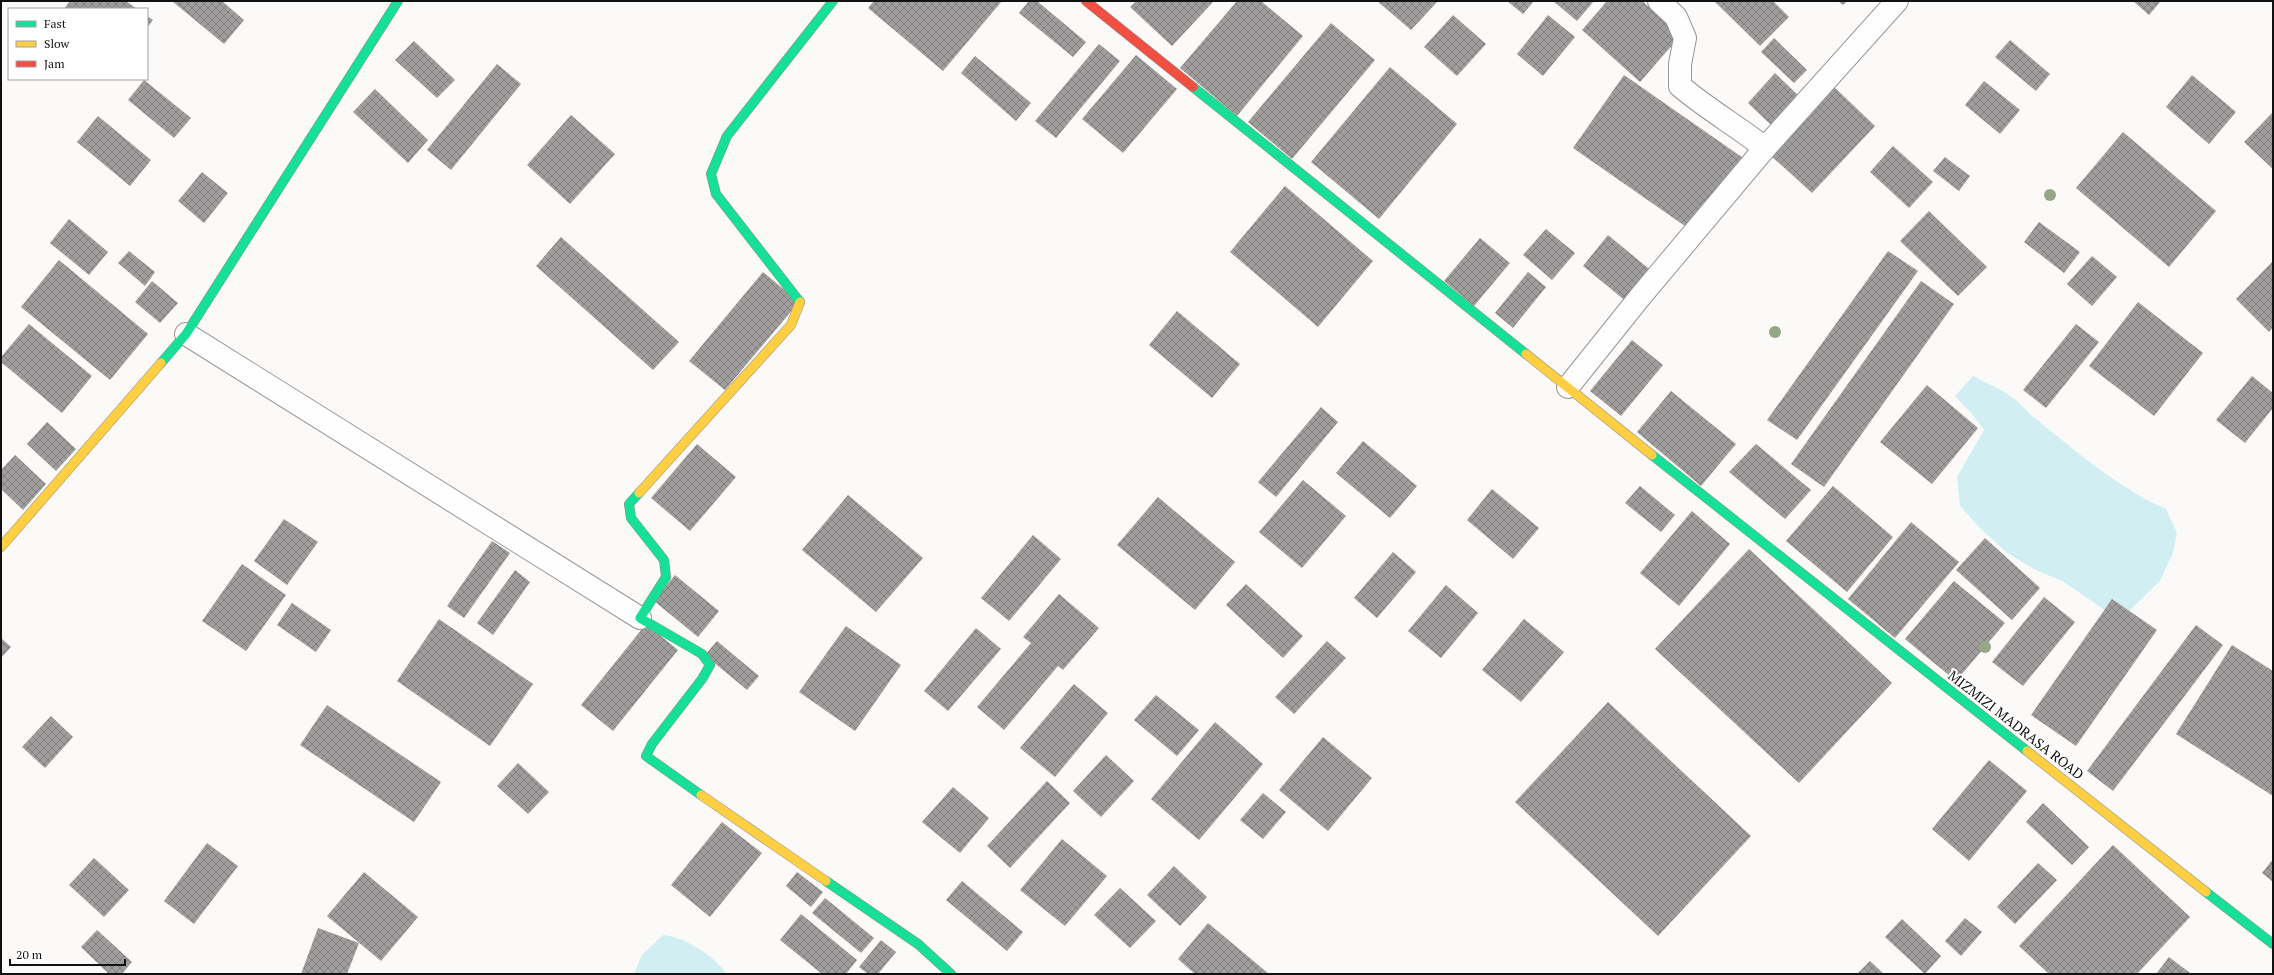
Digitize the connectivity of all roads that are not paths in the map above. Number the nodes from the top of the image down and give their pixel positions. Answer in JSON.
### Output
{"nodes":[{"id":1,"x":398,"y":1,"type":"edge"},
{"id":2,"x":833,"y":1,"type":"edge"},
{"id":3,"x":1086,"y":1,"type":"edge"},
{"id":4,"x":1659,"y":1,"type":"edge"},
{"id":5,"x":1897,"y":1,"type":"edge"},
{"id":6,"x":1765,"y":148,"type":"junction"},
{"id":7,"x":186,"y":334,"type":"junction"},
{"id":8,"x":1568,"y":387,"type":"junction"},
{"id":9,"x":1,"y":547,"type":"edge"},
{"id":10,"x":640,"y":618,"type":"junction"},
{"id":11,"x":2273,"y":944,"type":"edge"},
{"id":12,"x":951,"y":974,"type":"edge"}],
"edges":[{"from":1,"to":7,"type":"street"},
{"from":2,"to":10,"type":"street"},
{"from":3,"to":8,"type":"street","name":"MIZMIZI MADRASA ROAD"},
{"from":4,"to":6,"type":"street"},
{"from":5,"to":6,"type":"street"},
{"from":6,"to":8,"type":"street"},
{"from":7,"to":9,"type":"street"},
{"from":7,"to":10,"type":"street"},
{"from":8,"to":11,"type":"street","name":"MIZMIZI MADRASA ROAD"},
{"from":10,"to":12,"type":"street"}]}
